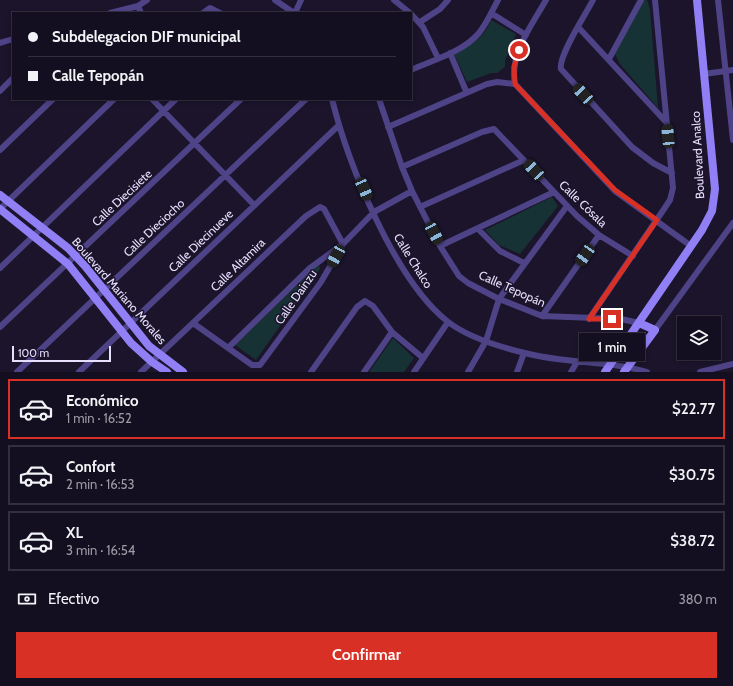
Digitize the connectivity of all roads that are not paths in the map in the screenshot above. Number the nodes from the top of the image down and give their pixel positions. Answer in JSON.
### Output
{"nodes":[{"id":1,"x":147,"y":0,"type":"edge"},
{"id":2,"x":275,"y":0,"type":"edge"},
{"id":3,"x":301,"y":0,"type":"edge"},
{"id":4,"x":394,"y":0,"type":"edge"},
{"id":5,"x":448,"y":0,"type":"edge"},
{"id":6,"x":498,"y":0,"type":"edge"},
{"id":7,"x":546,"y":0,"type":"edge"},
{"id":8,"x":594,"y":0,"type":"edge"},
{"id":9,"x":641,"y":0,"type":"edge"},
{"id":10,"x":655,"y":0,"type":"edge"},
{"id":11,"x":697,"y":0,"type":"edge"},
{"id":12,"x":718,"y":0,"type":"edge"},
{"id":13,"x":138,"y":6,"type":"junction"},
{"id":14,"x":114,"y":12,"type":"edge"},
{"id":15,"x":141,"y":12,"type":"edge"},
{"id":16,"x":204,"y":12,"type":"edge"},
{"id":17,"x":218,"y":12,"type":"edge"},
{"id":18,"x":293,"y":12,"type":"edge"},
{"id":19,"x":295,"y":12,"type":"edge"},
{"id":20,"x":410,"y":12,"type":"edge"},
{"id":21,"x":491,"y":13,"type":"junction"},
{"id":22,"x":412,"y":14,"type":"edge"},
{"id":23,"x":420,"y":22,"type":"junction"},
{"id":24,"x":579,"y":28,"type":"junction"},
{"id":25,"x":526,"y":35,"type":"junction"},
{"id":26,"x":12,"y":39,"type":"edge"},
{"id":27,"x":0,"y":43,"type":"edge"},
{"id":28,"x":450,"y":53,"type":"junction"},
{"id":29,"x":438,"y":58,"type":"junction"},
{"id":30,"x":609,"y":59,"type":"junction"},
{"id":31,"x":412,"y":70,"type":"edge"},
{"id":32,"x":733,"y":70,"type":"edge"},
{"id":33,"x":726,"y":72,"type":"junction"},
{"id":34,"x":704,"y":74,"type":"junction"},
{"id":35,"x":12,"y":79,"type":"edge"},
{"id":36,"x":515,"y":84,"type":"junction"},
{"id":37,"x":0,"y":91,"type":"edge"},
{"id":38,"x":466,"y":92,"type":"junction"},
{"id":39,"x":52,"y":100,"type":"edge"},
{"id":40,"x":113,"y":100,"type":"edge"},
{"id":41,"x":153,"y":100,"type":"edge"},
{"id":42,"x":175,"y":100,"type":"edge"},
{"id":43,"x":240,"y":100,"type":"edge"},
{"id":44,"x":305,"y":100,"type":"edge"},
{"id":45,"x":332,"y":100,"type":"edge"},
{"id":46,"x":379,"y":100,"type":"edge"},
{"id":47,"x":163,"y":111,"type":"junction"},
{"id":48,"x":732,"y":115,"type":"edge"},
{"id":49,"x":667,"y":123,"type":"junction"},
{"id":50,"x":338,"y":126,"type":"junction"},
{"id":51,"x":388,"y":127,"type":"junction"},
{"id":52,"x":733,"y":140,"type":"edge"},
{"id":53,"x":195,"y":144,"type":"junction"},
{"id":54,"x":0,"y":150,"type":"edge"},
{"id":55,"x":524,"y":160,"type":"junction"},
{"id":56,"x":402,"y":168,"type":"junction"},
{"id":57,"x":672,"y":173,"type":"junction"},
{"id":58,"x":226,"y":175,"type":"junction"},
{"id":59,"x":412,"y":192,"type":"junction"},
{"id":60,"x":554,"y":192,"type":"junction"},
{"id":61,"x":0,"y":195,"type":"edge"},
{"id":62,"x":8,"y":201,"type":"junction"},
{"id":63,"x":254,"y":205,"type":"junction"},
{"id":64,"x":567,"y":206,"type":"junction"},
{"id":65,"x":420,"y":207,"type":"junction"},
{"id":66,"x":0,"y":209,"type":"edge"},
{"id":67,"x":374,"y":212,"type":"junction"},
{"id":68,"x":657,"y":220,"type":"junction"},
{"id":69,"x":733,"y":223,"type":"edge"},
{"id":70,"x":42,"y":227,"type":"junction"},
{"id":71,"x":478,"y":229,"type":"junction"},
{"id":72,"x":730,"y":234,"type":"edge"},
{"id":73,"x":34,"y":235,"type":"junction"},
{"id":74,"x":599,"y":235,"type":"junction"},
{"id":75,"x":343,"y":244,"type":"junction"},
{"id":76,"x":440,"y":246,"type":"junction"},
{"id":77,"x":691,"y":246,"type":"junction"},
{"id":78,"x":76,"y":256,"type":"junction"},
{"id":79,"x":633,"y":256,"type":"junction"},
{"id":80,"x":524,"y":263,"type":"junction"},
{"id":81,"x":68,"y":264,"type":"junction"},
{"id":82,"x":0,"y":268,"type":"edge"},
{"id":83,"x":104,"y":291,"type":"junction"},
{"id":84,"x":96,"y":298,"type":"junction"},
{"id":85,"x":499,"y":299,"type":"junction"},
{"id":86,"x":542,"y":316,"type":"junction"},
{"id":87,"x":589,"y":319,"type":"junction"},
{"id":88,"x":448,"y":322,"type":"junction"},
{"id":89,"x":193,"y":323,"type":"junction"},
{"id":90,"x":639,"y":323,"type":"junction"},
{"id":91,"x":130,"y":324,"type":"junction"},
{"id":92,"x":0,"y":328,"type":"edge"},
{"id":93,"x":655,"y":330,"type":"junction"},
{"id":94,"x":122,"y":332,"type":"junction"},
{"id":95,"x":392,"y":332,"type":"junction"},
{"id":96,"x":486,"y":341,"type":"junction"},
{"id":97,"x":228,"y":348,"type":"junction"},
{"id":98,"x":524,"y":353,"type":"junction"},
{"id":99,"x":159,"y":355,"type":"junction"},
{"id":100,"x":423,"y":358,"type":"junction"},
{"id":101,"x":152,"y":362,"type":"junction"},
{"id":102,"x":576,"y":362,"type":"junction"},
{"id":103,"x":611,"y":364,"type":"junction"},
{"id":104,"x":733,"y":364,"type":"edge"},
{"id":105,"x":626,"y":369,"type":"edge"},
{"id":106,"x":17,"y":372,"type":"edge"},
{"id":107,"x":79,"y":372,"type":"edge"},
{"id":108,"x":141,"y":372,"type":"edge"},
{"id":109,"x":167,"y":372,"type":"edge"},
{"id":110,"x":183,"y":372,"type":"edge"},
{"id":111,"x":311,"y":372,"type":"edge"},
{"id":112,"x":364,"y":372,"type":"edge"},
{"id":113,"x":414,"y":372,"type":"edge"},
{"id":114,"x":468,"y":372,"type":"edge"},
{"id":115,"x":517,"y":372,"type":"edge"},
{"id":116,"x":571,"y":372,"type":"edge"},
{"id":117,"x":605,"y":372,"type":"edge"},
{"id":118,"x":647,"y":372,"type":"edge"},
{"id":119,"x":700,"y":372,"type":"edge"}],
"edges":[{"from":1,"to":13,"type":"street"},
{"from":2,"to":18,"type":"street"},
{"from":3,"to":19,"type":"street"},
{"from":4,"to":20,"type":"street"},
{"from":5,"to":23,"type":"street"},
{"from":6,"to":21,"type":"street"},
{"from":7,"to":25,"type":"street"},
{"from":8,"to":24,"type":"street"},
{"from":9,"to":30,"type":"street"},
{"from":10,"to":49,"type":"street"},
{"from":11,"to":34,"type":"street","name":"Boulevard Analco"},
{"from":12,"to":33,"type":"street"},
{"from":13,"to":14,"type":"street"},
{"from":13,"to":15,"type":"street"},
{"from":16,"to":17,"type":"street"},
{"from":21,"to":25,"type":"street"},
{"from":21,"to":28,"type":"street"},
{"from":22,"to":23,"type":"street"},
{"from":23,"to":29,"type":"street"},
{"from":24,"to":30,"type":"street"},
{"from":24,"to":57,"type":"street"},
{"from":25,"to":36,"type":"street"},
{"from":26,"to":27,"type":"street"},
{"from":28,"to":29,"type":"street"},
{"from":28,"to":38,"type":"street"},
{"from":29,"to":31,"type":"street"},
{"from":30,"to":49,"type":"street"},
{"from":32,"to":33,"type":"street"},
{"from":33,"to":34,"type":"street"},
{"from":33,"to":48,"type":"street"},
{"from":34,"to":77,"type":"street","name":"Boulevard Analco"},
{"from":35,"to":37,"type":"street"},
{"from":36,"to":38,"type":"street"},
{"from":36,"to":68,"type":"street"},
{"from":38,"to":51,"type":"street"},
{"from":39,"to":54,"type":"street"},
{"from":40,"to":62,"type":"street"},
{"from":41,"to":47,"type":"street"},
{"from":42,"to":47,"type":"street"},
{"from":43,"to":53,"type":"street","name":"Calle Diecisiete"},
{"from":44,"to":58,"type":"street","name":"Calle Dieciocho"},
{"from":45,"to":50,"type":"street","name":"Calle Chalco"},
{"from":46,"to":51,"type":"street","name":"Calle Tepopán"},
{"from":47,"to":53,"type":"street"},
{"from":47,"to":70,"type":"street"},
{"from":48,"to":52,"type":"street"},
{"from":49,"to":57,"type":"street"},
{"from":50,"to":63,"type":"street","name":"Calle Diecinueve"},
{"from":50,"to":67,"type":"street","name":"Calle Chalco"},
{"from":51,"to":56,"type":"street","name":"Calle Tepopán"},
{"from":53,"to":58,"type":"street"},
{"from":53,"to":78,"type":"street","name":"Calle Diecisiete"},
{"from":55,"to":56,"type":"street","name":"Calle Cósala"},
{"from":55,"to":60,"type":"street","name":"Calle Cósala"},
{"from":55,"to":65,"type":"street"},
{"from":56,"to":59,"type":"street","name":"Calle Tepopán"},
{"from":57,"to":68,"type":"street"},
{"from":58,"to":63,"type":"street"},
{"from":58,"to":83,"type":"street","name":"Calle Dieciocho"},
{"from":59,"to":65,"type":"street","name":"Calle Tepopán"},
{"from":59,"to":67,"type":"street","name":"Calle Dainzu"},
{"from":60,"to":64,"type":"street","name":"Calle Cósala"},
{"from":60,"to":71,"type":"street"},
{"from":61,"to":62,"type":"street","name":"Boulevard Mariano Morales"},
{"from":62,"to":66,"type":"street"},
{"from":62,"to":70,"type":"street","name":"Boulevard Mariano Morales"},
{"from":63,"to":91,"type":"street","name":"Calle Diecinueve"},
{"from":64,"to":74,"type":"street","name":"Calle Cósala"},
{"from":64,"to":80,"type":"street"},
{"from":65,"to":76,"type":"street","name":"Calle Tepopán"},
{"from":66,"to":73,"type":"street","name":"Boulevard Mariano Morales"},
{"from":67,"to":75,"type":"street","name":"Calle Dainzu"},
{"from":67,"to":88,"type":"street","name":"Calle Chalco"},
{"from":68,"to":77,"type":"street"},
{"from":68,"to":79,"type":"street"},
{"from":69,"to":72,"type":"street"},
{"from":70,"to":73,"type":"street"},
{"from":70,"to":78,"type":"street","name":"Boulevard Mariano Morales"},
{"from":71,"to":76,"type":"street"},
{"from":71,"to":80,"type":"street"},
{"from":72,"to":93,"type":"street"},
{"from":73,"to":81,"type":"street","name":"Boulevard Mariano Morales"},
{"from":73,"to":82,"type":"street"},
{"from":74,"to":79,"type":"street","name":"Calle Cósala"},
{"from":74,"to":86,"type":"street"},
{"from":75,"to":89,"type":"street","name":"Calle Altamira"},
{"from":75,"to":97,"type":"street"},
{"from":75,"to":97,"type":"street","name":"Calle Dainzu"},
{"from":76,"to":85,"type":"street","name":"Calle Tepopán"},
{"from":77,"to":90,"type":"street","name":"Boulevard Analco"},
{"from":78,"to":81,"type":"street","name":"Calle Diecisiete"},
{"from":78,"to":83,"type":"street","name":"Boulevard Mariano Morales"},
{"from":79,"to":87,"type":"street"},
{"from":80,"to":85,"type":"street"},
{"from":81,"to":84,"type":"street","name":"Boulevard Mariano Morales"},
{"from":81,"to":92,"type":"street","name":"Calle Diecisiete"},
{"from":83,"to":84,"type":"street","name":"Calle Dieciocho"},
{"from":83,"to":91,"type":"street","name":"Boulevard Mariano Morales"},
{"from":84,"to":94,"type":"street","name":"Boulevard Mariano Morales"},
{"from":84,"to":106,"type":"street","name":"Calle Dieciocho"},
{"from":85,"to":86,"type":"street","name":"Calle Tepopán"},
{"from":85,"to":96,"type":"street"},
{"from":86,"to":87,"type":"street","name":"Calle Tepopán"},
{"from":87,"to":90,"type":"street","name":"Calle Tepopán"},
{"from":88,"to":96,"type":"street","name":"Calle Chalco"},
{"from":88,"to":100,"type":"street"},
{"from":89,"to":97,"type":"street","name":"Calle Dainzu"},
{"from":89,"to":99,"type":"street","name":"Calle Altamira"},
{"from":90,"to":93,"type":"street","name":"Calle Tepopán"},
{"from":90,"to":103,"type":"street","name":"Boulevard Analco"},
{"from":91,"to":94,"type":"street","name":"Calle Diecinueve"},
{"from":91,"to":99,"type":"street","name":"Boulevard Mariano Morales"},
{"from":93,"to":105,"type":"street"},
{"from":94,"to":101,"type":"street","name":"Boulevard Mariano Morales"},
{"from":94,"to":107,"type":"street","name":"Calle Diecinueve"},
{"from":95,"to":100,"type":"street"},
{"from":95,"to":111,"type":"street"},
{"from":95,"to":112,"type":"street"},
{"from":96,"to":98,"type":"street","name":"Calle Chalco"},
{"from":96,"to":114,"type":"street"},
{"from":98,"to":102,"type":"street","name":"Calle Chalco"},
{"from":98,"to":115,"type":"street"},
{"from":99,"to":101,"type":"street","name":"Calle Altamira"},
{"from":99,"to":110,"type":"street","name":"Boulevard Mariano Morales"},
{"from":100,"to":113,"type":"street"},
{"from":101,"to":108,"type":"street","name":"Calle Altamira"},
{"from":101,"to":109,"type":"street","name":"Boulevard Mariano Morales"},
{"from":102,"to":103,"type":"street","name":"Calle Chalco"},
{"from":102,"to":116,"type":"street"},
{"from":103,"to":105,"type":"street","name":"Calle Chalco"},
{"from":103,"to":117,"type":"street","name":"Boulevard Analco"},
{"from":104,"to":119,"type":"street"},
{"from":105,"to":118,"type":"street","name":"Calle Chalco"}]}
